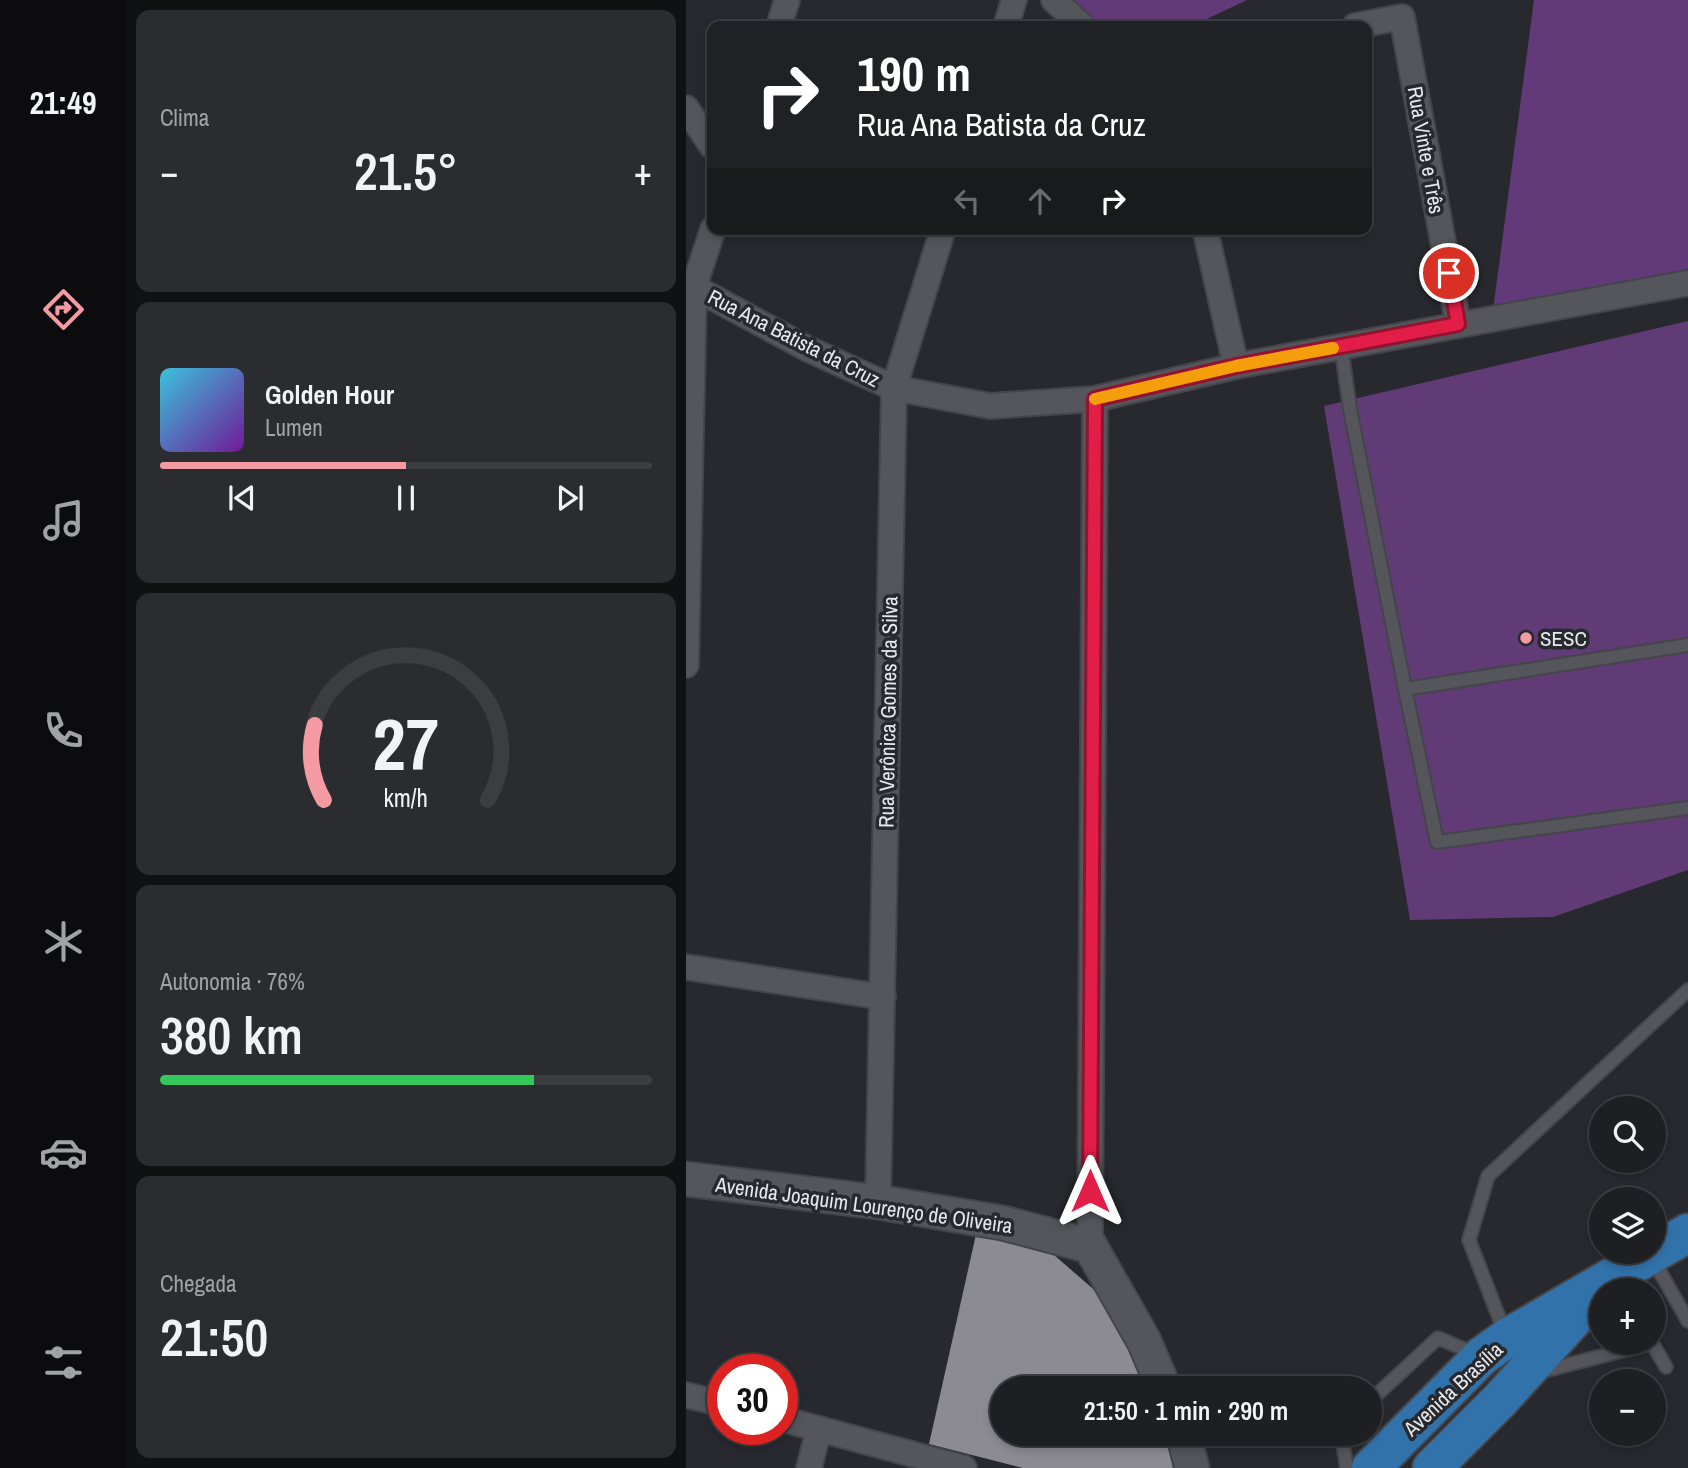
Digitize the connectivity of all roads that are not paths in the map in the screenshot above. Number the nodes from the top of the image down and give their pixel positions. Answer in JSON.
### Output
{"nodes":[{"id":1,"x":787,"y":0,"type":"edge"},
{"id":2,"x":1014,"y":0,"type":"edge"},
{"id":3,"x":1054,"y":0,"type":"edge"},
{"id":4,"x":781,"y":21,"type":"edge"},
{"id":5,"x":1008,"y":21,"type":"edge"},
{"id":6,"x":1077,"y":21,"type":"edge"},
{"id":7,"x":1372,"y":23,"type":"edge"},
{"id":8,"x":686,"y":108,"type":"edge"},
{"id":9,"x":707,"y":139,"type":"edge"},
{"id":10,"x":711,"y":235,"type":"edge"},
{"id":11,"x":941,"y":235,"type":"edge"},
{"id":12,"x":1206,"y":235,"type":"edge"},
{"id":13,"x":1688,"y":283,"type":"edge"},
{"id":14,"x":690,"y":285,"type":"edge"},
{"id":15,"x":1458,"y":324,"type":"junction"},
{"id":16,"x":1341,"y":346,"type":"junction"},
{"id":17,"x":1236,"y":366,"type":"junction"},
{"id":18,"x":894,"y":388,"type":"junction"},
{"id":19,"x":1095,"y":399,"type":"junction"},
{"id":20,"x":1688,"y":645,"type":"edge"},
{"id":21,"x":686,"y":665,"type":"edge"},
{"id":22,"x":1405,"y":689,"type":"junction"},
{"id":23,"x":1688,"y":808,"type":"edge"},
{"id":24,"x":686,"y":967,"type":"edge"},
{"id":25,"x":1688,"y":990,"type":"edge"},
{"id":26,"x":883,"y":997,"type":"junction"},
{"id":27,"x":686,"y":1179,"type":"edge"},
{"id":28,"x":878,"y":1202,"type":"junction"},
{"id":29,"x":1688,"y":1233,"type":"edge"},
{"id":30,"x":1090,"y":1245,"type":"junction"},
{"id":31,"x":1666,"y":1246,"type":"edge"},
{"id":32,"x":1634,"y":1264,"type":"edge"},
{"id":33,"x":1655,"y":1264,"type":"edge"},
{"id":34,"x":1688,"y":1321,"type":"edge"},
{"id":35,"x":1507,"y":1355,"type":"junction"},
{"id":36,"x":1666,"y":1367,"type":"dead end"},
{"id":37,"x":1159,"y":1376,"type":"edge"},
{"id":38,"x":1382,"y":1390,"type":"edge"},
{"id":39,"x":686,"y":1395,"type":"edge"},
{"id":40,"x":707,"y":1400,"type":"edge"},
{"id":41,"x":798,"y":1423,"type":"edge"},
{"id":42,"x":820,"y":1429,"type":"junction"},
{"id":43,"x":1186,"y":1446,"type":"edge"},
{"id":44,"x":1343,"y":1446,"type":"edge"},
{"id":45,"x":809,"y":1468,"type":"edge"},
{"id":46,"x":964,"y":1468,"type":"edge"},
{"id":47,"x":1192,"y":1468,"type":"edge"},
{"id":48,"x":1346,"y":1468,"type":"edge"},
{"id":49,"x":1371,"y":1468,"type":"edge"},
{"id":50,"x":1432,"y":1468,"type":"edge"}],
"edges":[{"from":1,"to":4,"type":"street"},
{"from":2,"to":5,"type":"street"},
{"from":3,"to":6,"type":"street"},
{"from":7,"to":15,"type":"street","name":"Rua Vinte e Três"},
{"from":8,"to":9,"type":"street"},
{"from":10,"to":14,"type":"street"},
{"from":11,"to":18,"type":"street","name":"Rua Verônica Gomes da Silva"},
{"from":12,"to":17,"type":"street"},
{"from":13,"to":15,"type":"street","name":"Rua Ana Batista da Cruz"},
{"from":14,"to":18,"type":"street","name":"Rua Ana Batista da Cruz"},
{"from":14,"to":21,"type":"street"},
{"from":15,"to":16,"type":"street","name":"Rua Ana Batista da Cruz"},
{"from":16,"to":17,"type":"street","name":"Rua Ana Batista da Cruz"},
{"from":16,"to":22,"type":"lane"},
{"from":17,"to":19,"type":"street","name":"Rua Ana Batista da Cruz"},
{"from":18,"to":19,"type":"street","name":"Rua Ana Batista da Cruz"},
{"from":18,"to":26,"type":"street","name":"Rua Verônica Gomes da Silva"},
{"from":19,"to":30,"type":"street"},
{"from":20,"to":22,"type":"lane"},
{"from":22,"to":23,"type":"lane"},
{"from":24,"to":26,"type":"street"},
{"from":25,"to":35,"type":"lane"},
{"from":26,"to":28,"type":"street","name":"Rua Verônica Gomes da Silva"},
{"from":27,"to":28,"type":"street","name":"Avenida Joaquim Lourenço de Oliveira"},
{"from":28,"to":30,"type":"street","name":"Avenida Joaquim Lourenço de Oliveira"},
{"from":29,"to":31,"type":"main road","name":"Avenida Brasília"},
{"from":30,"to":37,"type":"street"},
{"from":32,"to":35,"type":"main road","name":"Avenida Brasília"},
{"from":33,"to":34,"type":"lane"},
{"from":35,"to":36,"type":"lane"},
{"from":35,"to":38,"type":"lane"},
{"from":35,"to":49,"type":"main road","name":"Avenida Brasília"},
{"from":35,"to":50,"type":"main road","name":"Avenida Brasília"},
{"from":39,"to":40,"type":"street"},
{"from":41,"to":42,"type":"street"},
{"from":42,"to":45,"type":"street"},
{"from":42,"to":46,"type":"street"},
{"from":43,"to":47,"type":"street"},
{"from":44,"to":48,"type":"lane"}]}
